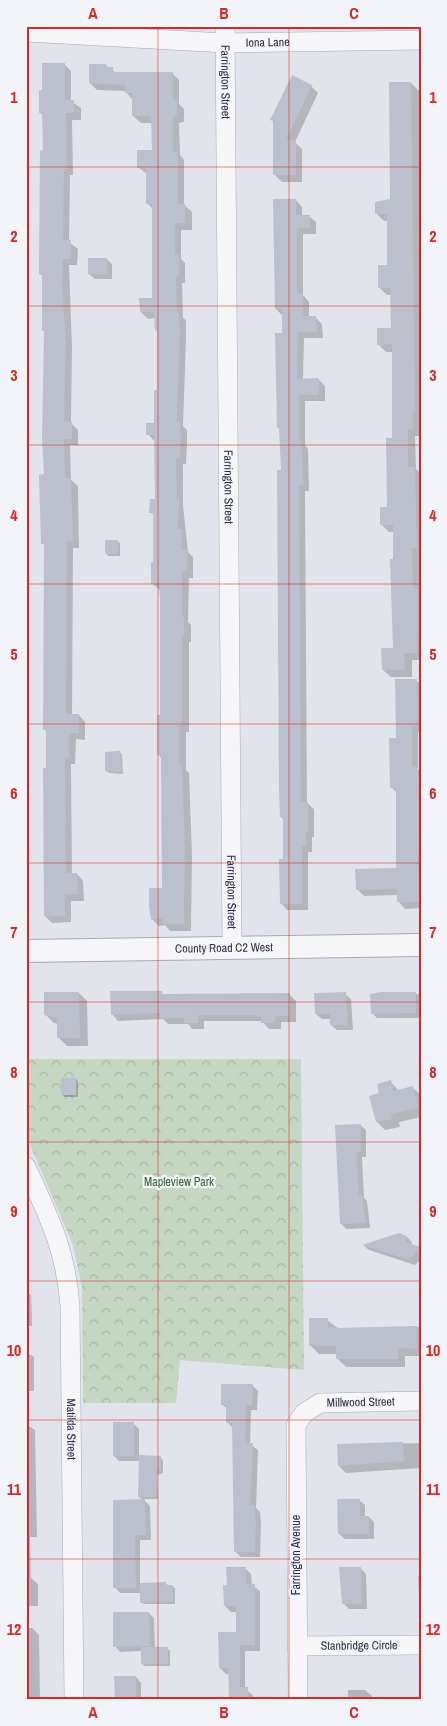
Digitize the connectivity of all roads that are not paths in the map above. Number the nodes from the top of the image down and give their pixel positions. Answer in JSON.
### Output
{"nodes":[{"id":1,"x":26,"y":32,"type":"edge"},
{"id":2,"x":225,"y":35,"type":"edge"},
{"id":3,"x":421,"y":40,"type":"edge"},
{"id":4,"x":421,"y":945,"type":"edge"},
{"id":5,"x":232,"y":948,"type":"junction"},
{"id":6,"x":26,"y":951,"type":"edge"},
{"id":7,"x":26,"y":1167,"type":"edge"},
{"id":8,"x":421,"y":1401,"type":"edge"},
{"id":9,"x":304,"y":1413,"type":"joint"},
{"id":10,"x":421,"y":1645,"type":"edge"},
{"id":11,"x":297,"y":1646,"type":"junction"},
{"id":12,"x":74,"y":1700,"type":"edge"},
{"id":13,"x":298,"y":1700,"type":"edge"}],
"edges":[{"from":1,"to":2,"type":"street","name":"Iona Lane"},
{"from":2,"to":3,"type":"street","name":"Iona Lane"},
{"from":2,"to":5,"type":"street","name":"Farrington Street"},
{"from":4,"to":5,"type":"street","name":"County Road C2 West"},
{"from":5,"to":6,"type":"street","name":"County Road C2 West"},
{"from":7,"to":12,"type":"street","name":"Matilda Street"},
{"from":8,"to":9,"type":"street","name":"Millwood Street"},
{"from":9,"to":11,"type":"street","name":"Farrington Avenue"},
{"from":10,"to":11,"type":"street","name":"Stanbridge Circle"},
{"from":11,"to":13,"type":"street","name":"Farrington Avenue"}]}
